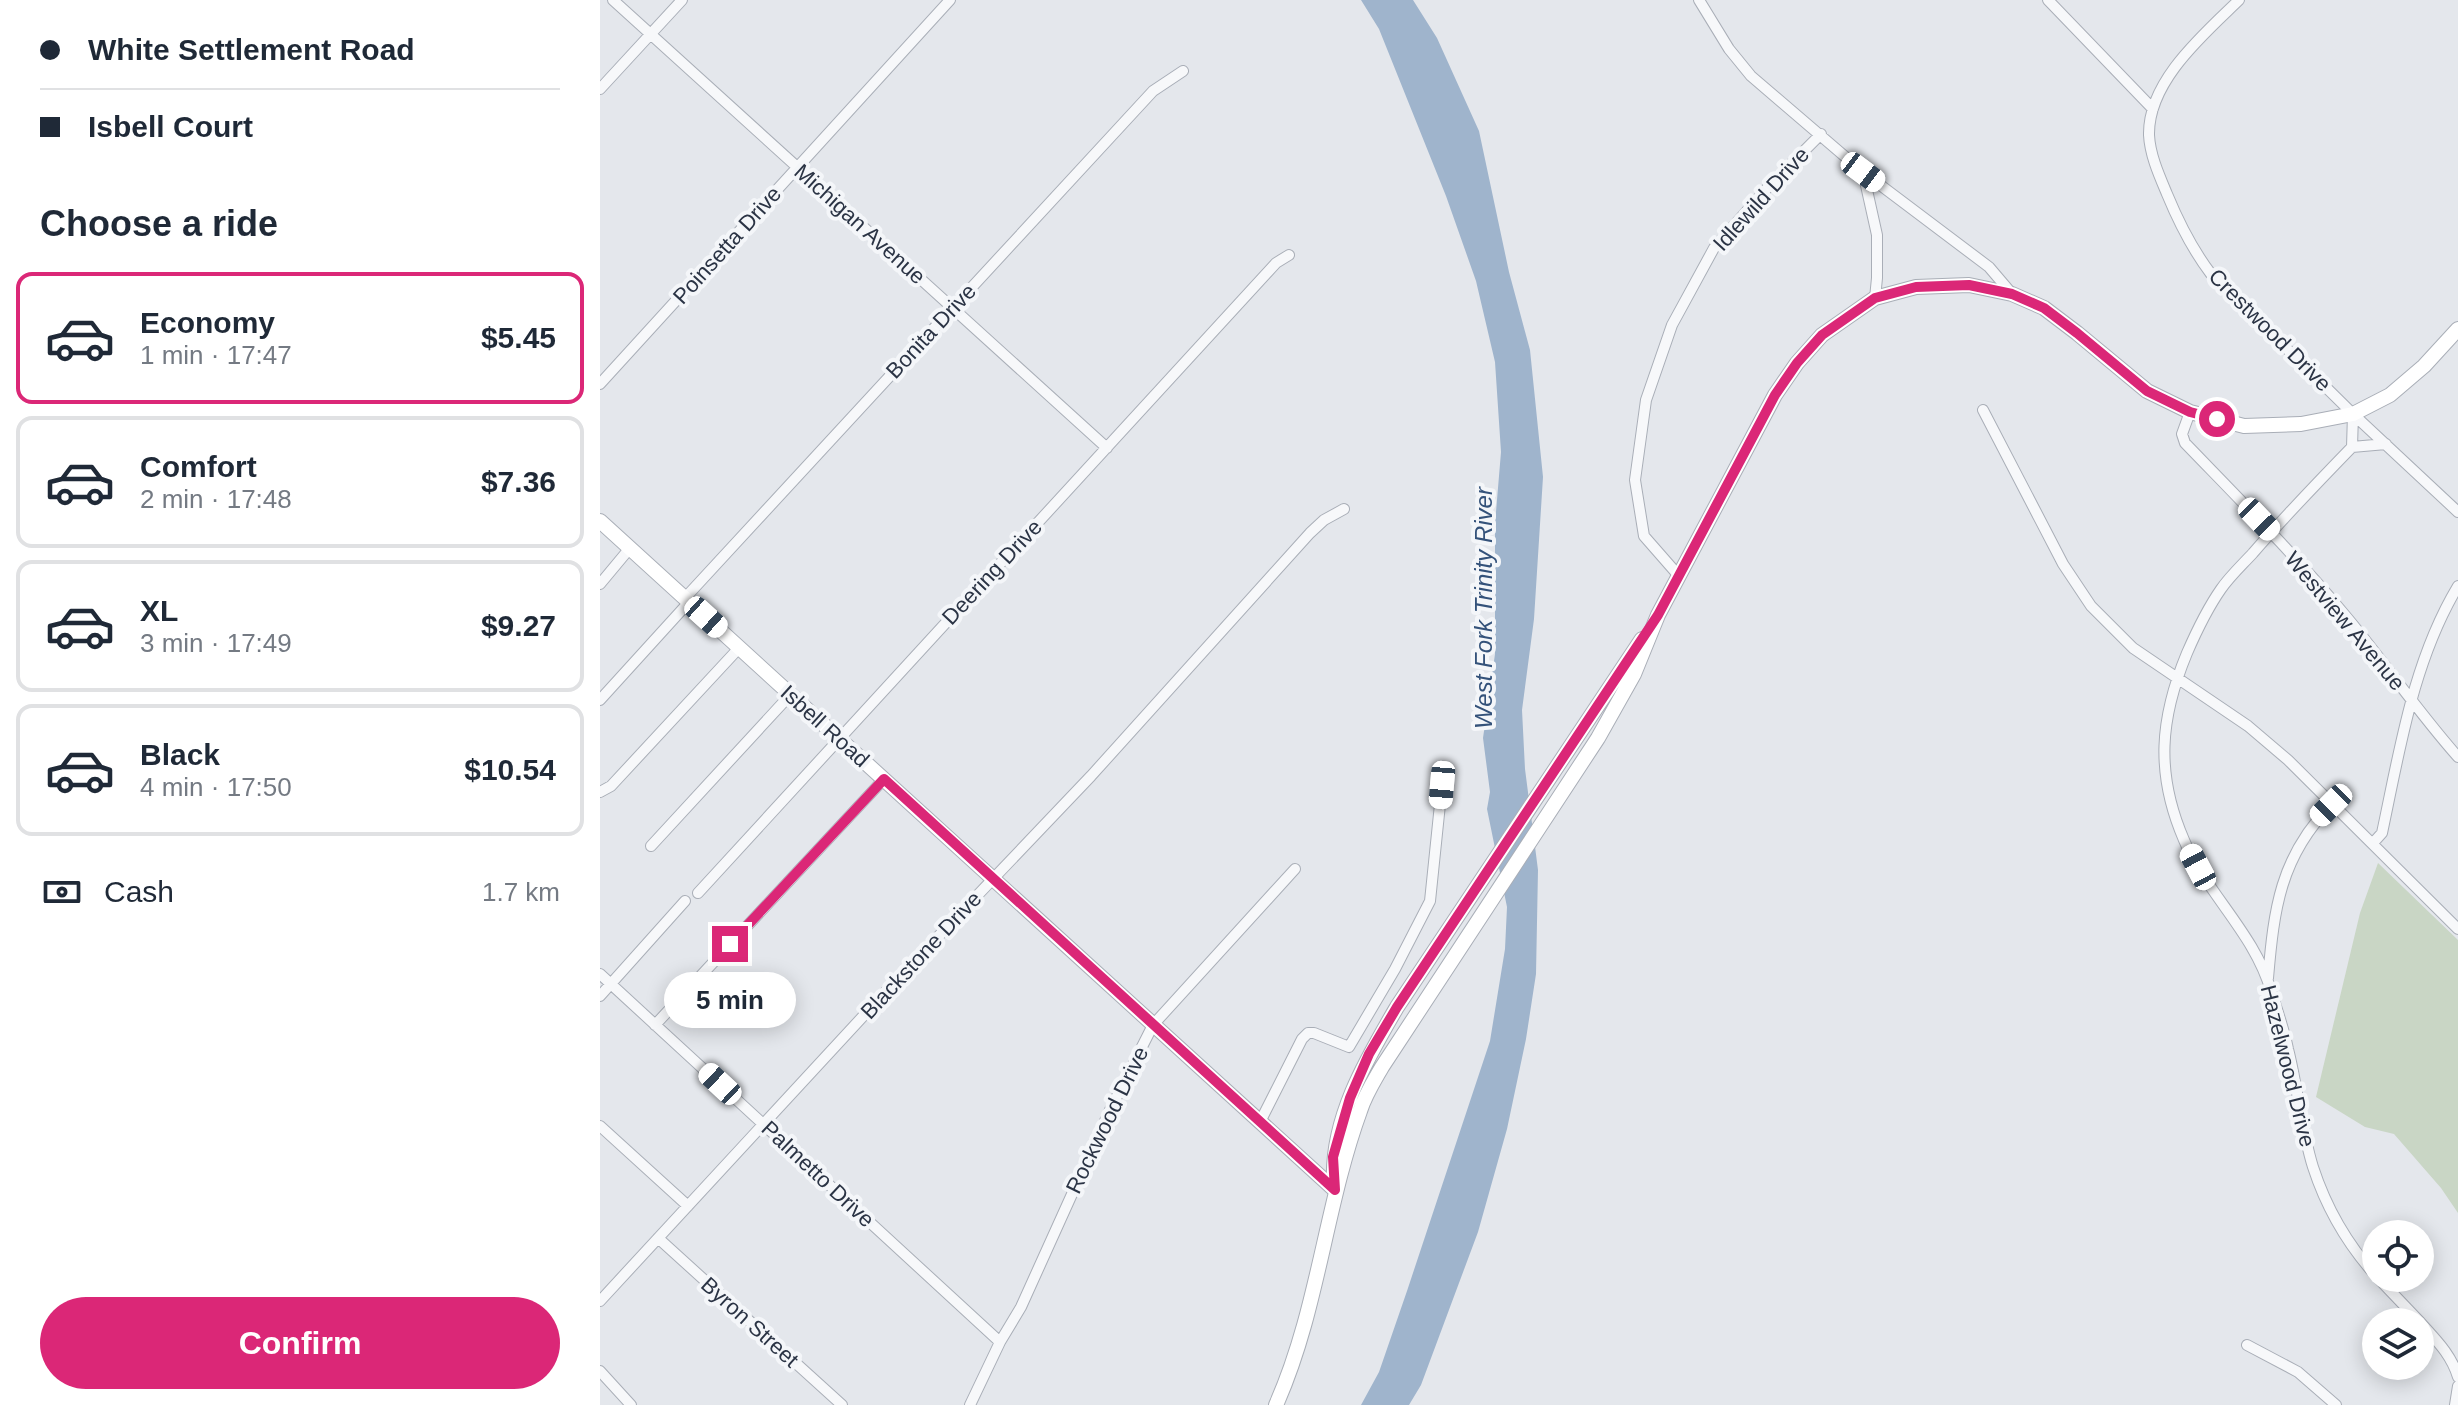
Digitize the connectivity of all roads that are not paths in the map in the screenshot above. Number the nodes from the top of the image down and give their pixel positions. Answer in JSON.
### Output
{"nodes":[{"id":1,"x":613,"y":0,"type":"edge"},
{"id":2,"x":682,"y":0,"type":"edge"},
{"id":3,"x":950,"y":0,"type":"edge"},
{"id":4,"x":1699,"y":0,"type":"edge"},
{"id":5,"x":2048,"y":0,"type":"edge"},
{"id":6,"x":2239,"y":0,"type":"edge"},
{"id":7,"x":651,"y":34,"type":"junction"},
{"id":8,"x":1183,"y":71,"type":"dead end"},
{"id":9,"x":600,"y":89,"type":"edge"},
{"id":10,"x":2153,"y":109,"type":"junction"},
{"id":11,"x":1821,"y":134,"type":"junction"},
{"id":12,"x":798,"y":167,"type":"junction"},
{"id":13,"x":1863,"y":172,"type":"junction"},
{"id":14,"x":1289,"y":255,"type":"dead end"},
{"id":15,"x":2012,"y":294,"type":"junction"},
{"id":16,"x":1875,"y":298,"type":"junction"},
{"id":17,"x":953,"y":308,"type":"junction"},
{"id":18,"x":2458,"y":329,"type":"edge"},
{"id":19,"x":600,"y":384,"type":"edge"},
{"id":20,"x":1983,"y":410,"type":"dead end"},
{"id":21,"x":2190,"y":412,"type":"junction"},
{"id":22,"x":2353,"y":414,"type":"junction"},
{"id":23,"x":2386,"y":444,"type":"junction"},
{"id":24,"x":2352,"y":447,"type":"junction"},
{"id":25,"x":1107,"y":448,"type":"junction"},
{"id":26,"x":2445,"y":498,"type":"junction"},
{"id":27,"x":2458,"y":498,"type":"edge"},
{"id":28,"x":1344,"y":509,"type":"dead end"},
{"id":29,"x":2458,"y":512,"type":"edge"},
{"id":30,"x":600,"y":521,"type":"edge"},
{"id":31,"x":2271,"y":532,"type":"junction"},
{"id":32,"x":630,"y":548,"type":"junction"},
{"id":33,"x":1679,"y":576,"type":"junction"},
{"id":34,"x":600,"y":584,"type":"edge"},
{"id":35,"x":2458,"y":586,"type":"edge"},
{"id":36,"x":687,"y":600,"type":"junction"},
{"id":37,"x":1658,"y":615,"type":"junction"},
{"id":38,"x":739,"y":648,"type":"junction"},
{"id":39,"x":2177,"y":678,"type":"junction"},
{"id":40,"x":791,"y":694,"type":"junction"},
{"id":41,"x":600,"y":700,"type":"edge"},
{"id":42,"x":2411,"y":700,"type":"junction"},
{"id":43,"x":839,"y":739,"type":"junction"},
{"id":44,"x":2458,"y":757,"type":"edge"},
{"id":45,"x":884,"y":779,"type":"junction"},
{"id":46,"x":1442,"y":785,"type":"dead end"},
{"id":47,"x":600,"y":792,"type":"edge"},
{"id":48,"x":2331,"y":805,"type":"junction"},
{"id":49,"x":2373,"y":843,"type":"junction"},
{"id":50,"x":651,"y":846,"type":"dead end"},
{"id":51,"x":1295,"y":869,"type":"dead end"},
{"id":52,"x":993,"y":879,"type":"junction"},
{"id":53,"x":698,"y":893,"type":"dead end"},
{"id":54,"x":685,"y":901,"type":"dead end"},
{"id":55,"x":2458,"y":929,"type":"edge"},
{"id":56,"x":600,"y":974,"type":"edge"},
{"id":57,"x":2268,"y":979,"type":"junction"},
{"id":58,"x":611,"y":984,"type":"junction"},
{"id":59,"x":600,"y":996,"type":"edge"},
{"id":60,"x":655,"y":1025,"type":"junction"},
{"id":61,"x":1153,"y":1025,"type":"junction"},
{"id":62,"x":1260,"y":1122,"type":"junction"},
{"id":63,"x":763,"y":1124,"type":"junction"},
{"id":64,"x":600,"y":1126,"type":"edge"},
{"id":65,"x":1335,"y":1190,"type":"junction"},
{"id":66,"x":688,"y":1206,"type":"junction"},
{"id":67,"x":658,"y":1238,"type":"junction"},
{"id":68,"x":2362,"y":1261,"type":"edge"},
{"id":69,"x":2391,"y":1292,"type":"edge"},
{"id":70,"x":600,"y":1301,"type":"edge"},
{"id":71,"x":2407,"y":1308,"type":"edge"},
{"id":72,"x":2434,"y":1337,"type":"edge"},
{"id":73,"x":1000,"y":1342,"type":"junction"},
{"id":74,"x":2247,"y":1345,"type":"dead end"},
{"id":75,"x":600,"y":1371,"type":"edge"},
{"id":76,"x":2458,"y":1377,"type":"edge"},
{"id":77,"x":2458,"y":1386,"type":"edge"},
{"id":78,"x":631,"y":1405,"type":"edge"},
{"id":79,"x":842,"y":1405,"type":"edge"},
{"id":80,"x":970,"y":1405,"type":"edge"},
{"id":81,"x":1276,"y":1405,"type":"edge"},
{"id":82,"x":2336,"y":1405,"type":"edge"},
{"id":83,"x":2455,"y":1405,"type":"edge"}],
"edges":[{"from":1,"to":7,"type":"street","name":"Michigan Avenue"},
{"from":2,"to":7,"type":"street"},
{"from":3,"to":12,"type":"street","name":"Poinsetta Drive"},
{"from":4,"to":11,"type":"street"},
{"from":5,"to":10,"type":"street"},
{"from":6,"to":10,"type":"street","name":"Crestwood Drive"},
{"from":7,"to":9,"type":"street"},
{"from":7,"to":12,"type":"street","name":"Michigan Avenue"},
{"from":8,"to":17,"type":"street","name":"Bonita Drive"},
{"from":10,"to":22,"type":"street","name":"Crestwood Drive"},
{"from":11,"to":13,"type":"street"},
{"from":11,"to":33,"type":"street","name":"Idlewild Drive"},
{"from":12,"to":17,"type":"street","name":"Michigan Avenue"},
{"from":12,"to":19,"type":"street","name":"Poinsetta Drive"},
{"from":13,"to":15,"type":"street"},
{"from":13,"to":16,"type":"street"},
{"from":14,"to":25,"type":"street","name":"Deering Drive"},
{"from":15,"to":16,"type":"main road"},
{"from":15,"to":21,"type":"main road"},
{"from":16,"to":33,"type":"main road"},
{"from":17,"to":25,"type":"street","name":"Michigan Avenue"},
{"from":17,"to":36,"type":"street","name":"Bonita Drive"},
{"from":18,"to":22,"type":"main road"},
{"from":20,"to":39,"type":"street"},
{"from":21,"to":22,"type":"main road"},
{"from":21,"to":31,"type":"street","name":"Westview Avenue"},
{"from":22,"to":23,"type":"street","name":"Crestwood Drive"},
{"from":22,"to":24,"type":"street"},
{"from":23,"to":24,"type":"street"},
{"from":23,"to":26,"type":"street","name":"Crestwood Drive"},
{"from":24,"to":31,"type":"street","name":"Hazelwood Drive"},
{"from":25,"to":43,"type":"street","name":"Deering Drive"},
{"from":26,"to":27,"type":"street"},
{"from":26,"to":29,"type":"street","name":"Crestwood Drive"},
{"from":28,"to":52,"type":"street","name":"Blackstone Drive"},
{"from":30,"to":32,"type":"main road","name":"Isbell Road"},
{"from":31,"to":39,"type":"street","name":"Hazelwood Drive"},
{"from":31,"to":42,"type":"street","name":"Westview Avenue"},
{"from":32,"to":34,"type":"street"},
{"from":32,"to":36,"type":"main road","name":"Isbell Road"},
{"from":33,"to":37,"type":"main road"},
{"from":35,"to":42,"type":"street"},
{"from":36,"to":38,"type":"main road","name":"Isbell Road"},
{"from":36,"to":41,"type":"street","name":"Bonita Drive"},
{"from":37,"to":65,"type":"main road"},
{"from":37,"to":65,"type":"main road"},
{"from":38,"to":40,"type":"main road","name":"Isbell Road"},
{"from":38,"to":47,"type":"street"},
{"from":39,"to":48,"type":"street"},
{"from":39,"to":57,"type":"street","name":"Hazelwood Drive"},
{"from":40,"to":43,"type":"main road","name":"Isbell Road"},
{"from":40,"to":50,"type":"street"},
{"from":42,"to":44,"type":"street","name":"Westview Avenue"},
{"from":42,"to":49,"type":"street"},
{"from":43,"to":45,"type":"main road","name":"Isbell Road"},
{"from":43,"to":53,"type":"street","name":"Deering Drive"},
{"from":45,"to":52,"type":"main road","name":"Isbell Road"},
{"from":45,"to":60,"type":"street"},
{"from":46,"to":62,"type":"street"},
{"from":48,"to":49,"type":"street"},
{"from":48,"to":57,"type":"street"},
{"from":49,"to":55,"type":"street"},
{"from":51,"to":61,"type":"street","name":"Rockwood Drive"},
{"from":52,"to":61,"type":"main road","name":"Isbell Road"},
{"from":52,"to":63,"type":"street","name":"Blackstone Drive"},
{"from":54,"to":58,"type":"street"},
{"from":56,"to":58,"type":"street","name":"Palmetto Drive"},
{"from":57,"to":68,"type":"street","name":"Hazelwood Drive"},
{"from":58,"to":59,"type":"street"},
{"from":58,"to":60,"type":"street","name":"Palmetto Drive"},
{"from":60,"to":63,"type":"street","name":"Palmetto Drive"},
{"from":61,"to":62,"type":"main road","name":"Isbell Road"},
{"from":61,"to":73,"type":"street","name":"Rockwood Drive"},
{"from":62,"to":65,"type":"main road","name":"Isbell Road"},
{"from":63,"to":66,"type":"street","name":"Blackstone Drive"},
{"from":63,"to":73,"type":"street","name":"Palmetto Drive"},
{"from":64,"to":66,"type":"street"},
{"from":65,"to":81,"type":"main road"},
{"from":66,"to":67,"type":"street","name":"Blackstone Drive"},
{"from":67,"to":70,"type":"street","name":"Blackstone Drive"},
{"from":67,"to":79,"type":"street","name":"Byron Street"},
{"from":69,"to":71,"type":"street","name":"Hazelwood Drive"},
{"from":72,"to":76,"type":"street","name":"Hazelwood Drive"},
{"from":73,"to":80,"type":"street","name":"Rockwood Drive"},
{"from":74,"to":82,"type":"street"},
{"from":75,"to":78,"type":"street"},
{"from":77,"to":83,"type":"street"}]}
